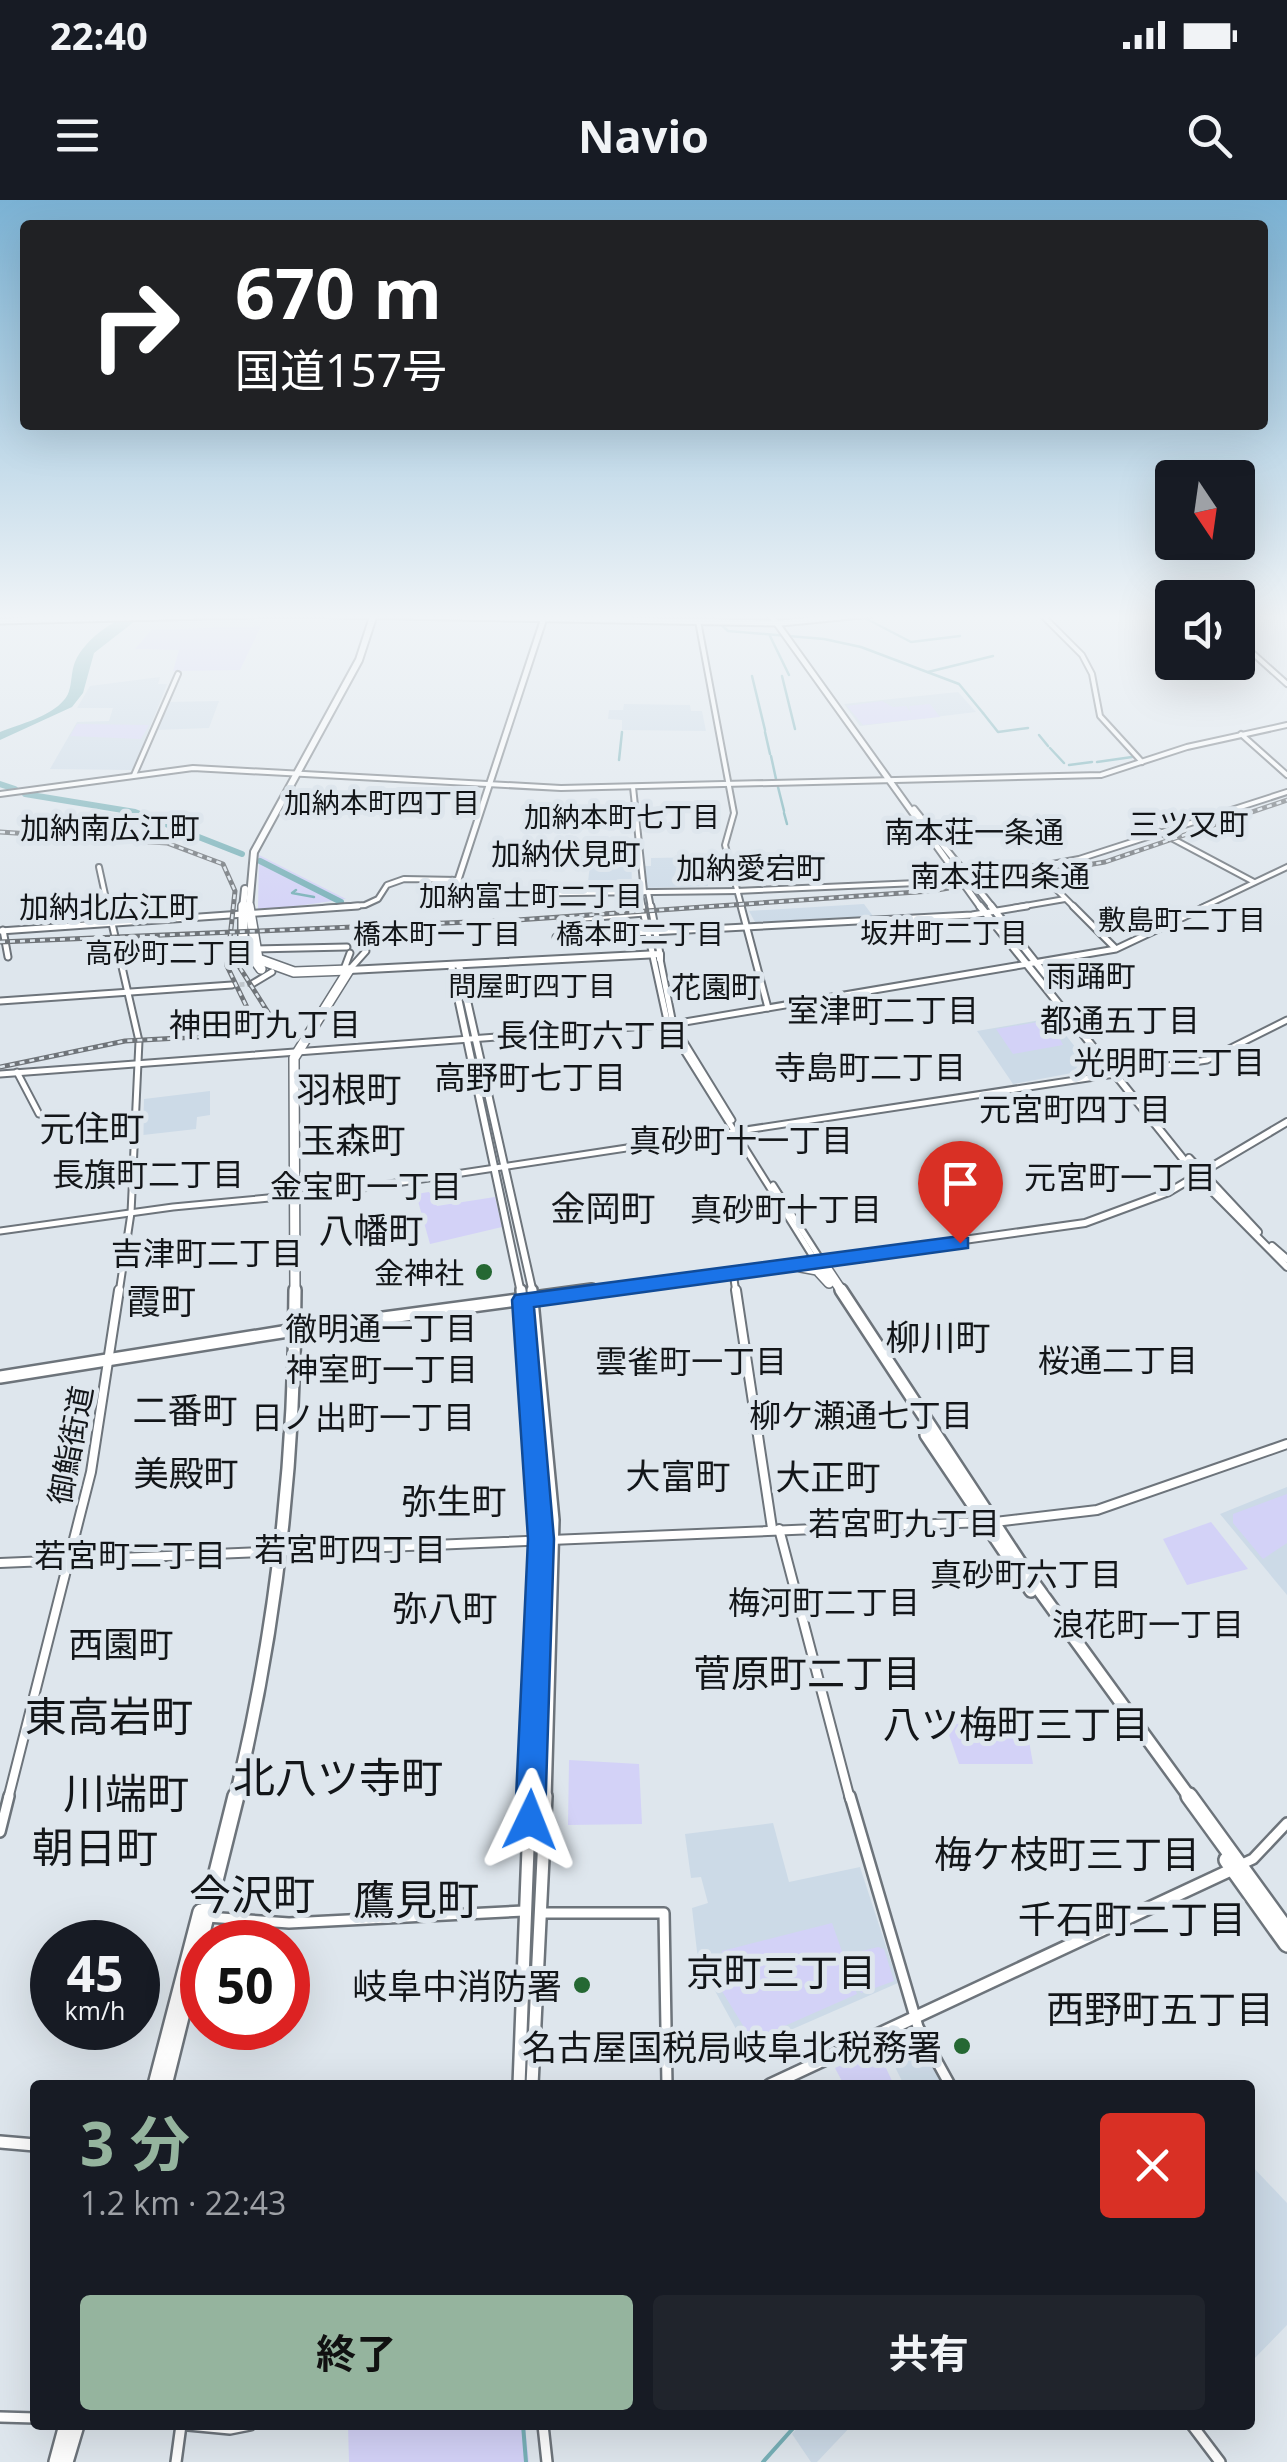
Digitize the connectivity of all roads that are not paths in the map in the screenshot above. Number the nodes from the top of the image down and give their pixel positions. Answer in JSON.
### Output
{"nodes":[{"id":1,"x":158,"y":720,"type":"edge"},
{"id":2,"x":326,"y":720,"type":"edge"},
{"id":3,"x":510,"y":720,"type":"edge"},
{"id":4,"x":716,"y":720,"type":"edge"},
{"id":5,"x":848,"y":720,"type":"edge"},
{"id":6,"x":1103,"y":720,"type":"edge"},
{"id":7,"x":1287,"y":725,"type":"edge"},
{"id":8,"x":1241,"y":734,"type":"junction"},
{"id":9,"x":1142,"y":762,"type":"junction"},
{"id":10,"x":1287,"y":764,"type":"edge"},
{"id":11,"x":1276,"y":765,"type":"junction"},
{"id":12,"x":297,"y":772,"type":"junction"},
{"id":13,"x":1287,"y":774,"type":"edge"},
{"id":14,"x":134,"y":775,"type":"junction"},
{"id":15,"x":891,"y":780,"type":"junction"},
{"id":16,"x":728,"y":784,"type":"junction"},
{"id":17,"x":488,"y":785,"type":"junction"},
{"id":18,"x":633,"y":787,"type":"junction"},
{"id":19,"x":1287,"y":792,"type":"edge"},
{"id":20,"x":0,"y":794,"type":"edge"},
{"id":21,"x":1160,"y":832,"type":"junction"},
{"id":22,"x":99,"y":867,"type":"dead end"},
{"id":23,"x":1287,"y":868,"type":"edge"},
{"id":24,"x":455,"y":880,"type":"junction"},
{"id":25,"x":967,"y":880,"type":"junction"},
{"id":26,"x":1046,"y":880,"type":"dead end"},
{"id":27,"x":1255,"y":883,"type":"junction"},
{"id":28,"x":739,"y":891,"type":"junction"},
{"id":29,"x":645,"y":893,"type":"junction"},
{"id":30,"x":1066,"y":899,"type":"junction"},
{"id":31,"x":644,"y":913,"type":"junction"},
{"id":32,"x":994,"y":913,"type":"junction"},
{"id":33,"x":986,"y":914,"type":"junction"},
{"id":34,"x":247,"y":915,"type":"junction"},
{"id":35,"x":562,"y":920,"type":"dead end"},
{"id":36,"x":114,"y":924,"type":"junction"},
{"id":37,"x":747,"y":926,"type":"junction"},
{"id":38,"x":1,"y":931,"type":"edge"},
{"id":39,"x":655,"y":931,"type":"junction"},
{"id":40,"x":646,"y":932,"type":"junction"},
{"id":41,"x":556,"y":937,"type":"dead end"},
{"id":42,"x":1116,"y":949,"type":"junction"},
{"id":43,"x":248,"y":950,"type":"junction"},
{"id":44,"x":366,"y":951,"type":"dead end"},
{"id":45,"x":656,"y":957,"type":"junction"},
{"id":46,"x":8,"y":958,"type":"dead end"},
{"id":47,"x":1032,"y":964,"type":"junction"},
{"id":48,"x":455,"y":967,"type":"junction"},
{"id":49,"x":272,"y":972,"type":"junction"},
{"id":50,"x":345,"y":972,"type":"junction"},
{"id":51,"x":252,"y":984,"type":"tunnel mouth"},
{"id":52,"x":232,"y":985,"type":"tunnel mouth"},
{"id":53,"x":128,"y":990,"type":"junction"},
{"id":54,"x":0,"y":1000,"type":"edge"},
{"id":55,"x":768,"y":1008,"type":"junction"},
{"id":56,"x":1287,"y":1020,"type":"edge"},
{"id":57,"x":671,"y":1025,"type":"junction"},
{"id":58,"x":472,"y":1039,"type":"junction"},
{"id":59,"x":294,"y":1052,"type":"junction"},
{"id":60,"x":140,"y":1064,"type":"junction"},
{"id":61,"x":17,"y":1072,"type":"junction"},
{"id":62,"x":1119,"y":1073,"type":"junction"},
{"id":63,"x":0,"y":1074,"type":"edge"},
{"id":64,"x":39,"y":1114,"type":"dead end"},
{"id":65,"x":1287,"y":1124,"type":"edge"},
{"id":66,"x":737,"y":1132,"type":"junction"},
{"id":67,"x":505,"y":1163,"type":"junction"},
{"id":68,"x":492,"y":1165,"type":"junction"},
{"id":69,"x":1200,"y":1175,"type":"junction"},
{"id":70,"x":292,"y":1196,"type":"junction"},
{"id":71,"x":132,"y":1213,"type":"junction"},
{"id":72,"x":0,"y":1231,"type":"edge"},
{"id":73,"x":1287,"y":1259,"type":"edge"},
{"id":74,"x":820,"y":1263,"type":"junction"},
{"id":75,"x":800,"y":1267,"type":"junction"},
{"id":76,"x":1287,"y":1267,"type":"edge"},
{"id":77,"x":733,"y":1274,"type":"junction"},
{"id":78,"x":829,"y":1283,"type":"junction"},
{"id":79,"x":529,"y":1302,"type":"junction"},
{"id":80,"x":293,"y":1333,"type":"junction"},
{"id":81,"x":108,"y":1362,"type":"junction"},
{"id":82,"x":0,"y":1379,"type":"edge"},
{"id":83,"x":1287,"y":1444,"type":"edge"},
{"id":84,"x":986,"y":1522,"type":"junction"},
{"id":85,"x":775,"y":1529,"type":"junction"},
{"id":86,"x":555,"y":1538,"type":"junction"},
{"id":87,"x":541,"y":1539,"type":"junction"},
{"id":88,"x":278,"y":1549,"type":"junction"},
{"id":89,"x":68,"y":1560,"type":"junction"},
{"id":90,"x":0,"y":1563,"type":"edge"},
{"id":91,"x":1287,"y":1823,"type":"edge"},
{"id":92,"x":0,"y":1832,"type":"edge"},
{"id":93,"x":1236,"y":1868,"type":"junction"},
{"id":94,"x":525,"y":1911,"type":"junction"},
{"id":95,"x":542,"y":1914,"type":"junction"},
{"id":96,"x":206,"y":1917,"type":"junction"},
{"id":97,"x":1287,"y":1932,"type":"edge"},
{"id":98,"x":1287,"y":1944,"type":"edge"},
{"id":99,"x":915,"y":2016,"type":"junction"},
{"id":100,"x":157,"y":2080,"type":"edge"},
{"id":101,"x":165,"y":2080,"type":"edge"},
{"id":102,"x":519,"y":2080,"type":"edge"},
{"id":103,"x":532,"y":2080,"type":"edge"},
{"id":104,"x":667,"y":2080,"type":"edge"},
{"id":105,"x":781,"y":2080,"type":"edge"},
{"id":106,"x":947,"y":2080,"type":"edge"},
{"id":107,"x":0,"y":2142,"type":"edge"},
{"id":108,"x":30,"y":2145,"type":"edge"},
{"id":109,"x":0,"y":2417,"type":"edge"},
{"id":110,"x":30,"y":2418,"type":"edge"},
{"id":111,"x":66,"y":2430,"type":"edge"},
{"id":112,"x":75,"y":2430,"type":"edge"},
{"id":113,"x":184,"y":2430,"type":"edge"},
{"id":114,"x":544,"y":2430,"type":"edge"},
{"id":115,"x":1196,"y":2430,"type":"edge"},
{"id":116,"x":56,"y":2462,"type":"edge"},
{"id":117,"x":65,"y":2462,"type":"edge"},
{"id":118,"x":176,"y":2462,"type":"edge"},
{"id":119,"x":547,"y":2462,"type":"edge"},
{"id":120,"x":1220,"y":2462,"type":"edge"}],
"edges":[{"from":1,"to":14,"type":"street"},
{"from":2,"to":12,"type":"highway"},
{"from":3,"to":17,"type":"main road"},
{"from":4,"to":16,"type":"street"},
{"from":5,"to":15,"type":"main road"},
{"from":6,"to":9,"type":"street"},
{"from":7,"to":8,"type":"street"},
{"from":8,"to":9,"type":"street"},
{"from":8,"to":11,"type":"street"},
{"from":9,"to":15,"type":"street"},
{"from":10,"to":11,"type":"street"},
{"from":11,"to":13,"type":"street"},
{"from":12,"to":14,"type":"street"},
{"from":12,"to":17,"type":"street"},
{"from":12,"to":34,"type":"highway"},
{"from":14,"to":20,"type":"street"},
{"from":15,"to":16,"type":"street"},
{"from":15,"to":25,"type":"main road"},
{"from":16,"to":18,"type":"street"},
{"from":16,"to":28,"type":"street"},
{"from":17,"to":18,"type":"street"},
{"from":17,"to":24,"type":"main road"},
{"from":18,"to":29,"type":"street"},
{"from":19,"to":21,"type":"street"},
{"from":21,"to":25,"type":"street"},
{"from":21,"to":27,"type":"street"},
{"from":22,"to":36,"type":"street","name":"御鮨街道"},
{"from":23,"to":27,"type":"street"},
{"from":24,"to":29,"type":"street"},
{"from":24,"to":34,"type":"street"},
{"from":25,"to":28,"type":"street"},
{"from":25,"to":32,"type":"main road"},
{"from":25,"to":33,"type":"main road"},
{"from":26,"to":30,"type":"street"},
{"from":27,"to":42,"type":"street"},
{"from":28,"to":29,"type":"street"},
{"from":28,"to":37,"type":"street"},
{"from":29,"to":31,"type":"street"},
{"from":29,"to":39,"type":"street"},
{"from":30,"to":32,"type":"street"},
{"from":30,"to":42,"type":"street"},
{"from":31,"to":35,"type":"street"},
{"from":31,"to":40,"type":"street"},
{"from":32,"to":33,"type":"street"},
{"from":32,"to":47,"type":"main road"},
{"from":33,"to":37,"type":"street"},
{"from":33,"to":47,"type":"main road"},
{"from":34,"to":36,"type":"street"},
{"from":34,"to":43,"type":"highway"},
{"from":36,"to":38,"type":"street"},
{"from":36,"to":53,"type":"street","name":"御鮨街道"},
{"from":37,"to":39,"type":"street"},
{"from":37,"to":55,"type":"street"},
{"from":38,"to":46,"type":"street"},
{"from":39,"to":40,"type":"street"},
{"from":39,"to":45,"type":"street"},
{"from":40,"to":41,"type":"street"},
{"from":40,"to":45,"type":"street"},
{"from":42,"to":47,"type":"street"},
{"from":43,"to":49,"type":"highway"},
{"from":43,"to":50,"type":"highway"},
{"from":43,"to":50,"type":"street"},
{"from":44,"to":50,"type":"street"},
{"from":45,"to":48,"type":"main road"},
{"from":45,"to":57,"type":"street"},
{"from":47,"to":55,"type":"street"},
{"from":47,"to":62,"type":"main road"},
{"from":48,"to":50,"type":"main road"},
{"from":48,"to":58,"type":"main road"},
{"from":49,"to":50,"type":"highway"},
{"from":49,"to":51,"type":"street"},
{"from":50,"to":59,"type":"highway"},
{"from":52,"to":53,"type":"street"},
{"from":53,"to":54,"type":"street"},
{"from":53,"to":60,"type":"street","name":"御鮨街道"},
{"from":55,"to":57,"type":"street"},
{"from":56,"to":62,"type":"street"},
{"from":57,"to":58,"type":"street"},
{"from":57,"to":66,"type":"street"},
{"from":58,"to":59,"type":"street"},
{"from":58,"to":67,"type":"main road"},
{"from":58,"to":68,"type":"main road"},
{"from":59,"to":60,"type":"street"},
{"from":59,"to":70,"type":"highway"},
{"from":60,"to":61,"type":"street"},
{"from":60,"to":71,"type":"street","name":"御鮨街道"},
{"from":61,"to":63,"type":"street"},
{"from":61,"to":64,"type":"street"},
{"from":62,"to":66,"type":"street"},
{"from":62,"to":69,"type":"main road"},
{"from":65,"to":69,"type":"main road"},
{"from":66,"to":67,"type":"street"},
{"from":66,"to":74,"type":"street"},
{"from":67,"to":68,"type":"street"},
{"from":67,"to":79,"type":"main road"},
{"from":68,"to":70,"type":"street"},
{"from":68,"to":79,"type":"main road"},
{"from":69,"to":73,"type":"main road"},
{"from":69,"to":74,"type":"main road"},
{"from":69,"to":76,"type":"main road"},
{"from":70,"to":71,"type":"street"},
{"from":70,"to":80,"type":"highway"},
{"from":71,"to":72,"type":"street"},
{"from":71,"to":81,"type":"street","name":"御鮨街道"},
{"from":74,"to":75,"type":"highway"},
{"from":74,"to":77,"type":"highway"},
{"from":74,"to":78,"type":"highway"},
{"from":74,"to":84,"type":"highway"},
{"from":75,"to":77,"type":"highway"},
{"from":75,"to":78,"type":"highway"},
{"from":77,"to":79,"type":"highway"},
{"from":77,"to":85,"type":"street"},
{"from":78,"to":84,"type":"highway"},
{"from":79,"to":80,"type":"highway"},
{"from":79,"to":86,"type":"main road"},
{"from":79,"to":87,"type":"main road"},
{"from":80,"to":81,"type":"highway"},
{"from":80,"to":88,"type":"highway"},
{"from":81,"to":82,"type":"highway"},
{"from":81,"to":89,"type":"street","name":"御鮨街道"},
{"from":83,"to":84,"type":"street"},
{"from":84,"to":85,"type":"street"},
{"from":84,"to":93,"type":"highway"},
{"from":85,"to":86,"type":"street"},
{"from":85,"to":99,"type":"street"},
{"from":86,"to":87,"type":"street"},
{"from":86,"to":95,"type":"main road"},
{"from":87,"to":88,"type":"street"},
{"from":87,"to":94,"type":"main road"},
{"from":88,"to":89,"type":"street"},
{"from":88,"to":96,"type":"highway"},
{"from":88,"to":100,"type":"highway"},
{"from":89,"to":90,"type":"street"},
{"from":89,"to":92,"type":"street","name":"御鮨街道"},
{"from":91,"to":93,"type":"street"},
{"from":93,"to":97,"type":"highway"},
{"from":93,"to":98,"type":"highway"},
{"from":93,"to":99,"type":"main road"},
{"from":94,"to":95,"type":"street"},
{"from":94,"to":96,"type":"street"},
{"from":94,"to":102,"type":"main road"},
{"from":95,"to":103,"type":"main road"},
{"from":95,"to":104,"type":"street"},
{"from":96,"to":101,"type":"highway"},
{"from":99,"to":105,"type":"main road"},
{"from":99,"to":106,"type":"street"},
{"from":107,"to":108,"type":"main road"},
{"from":109,"to":110,"type":"street"},
{"from":111,"to":116,"type":"highway"},
{"from":112,"to":117,"type":"highway"},
{"from":113,"to":118,"type":"street"},
{"from":114,"to":119,"type":"street"},
{"from":115,"to":120,"type":"street"}]}
